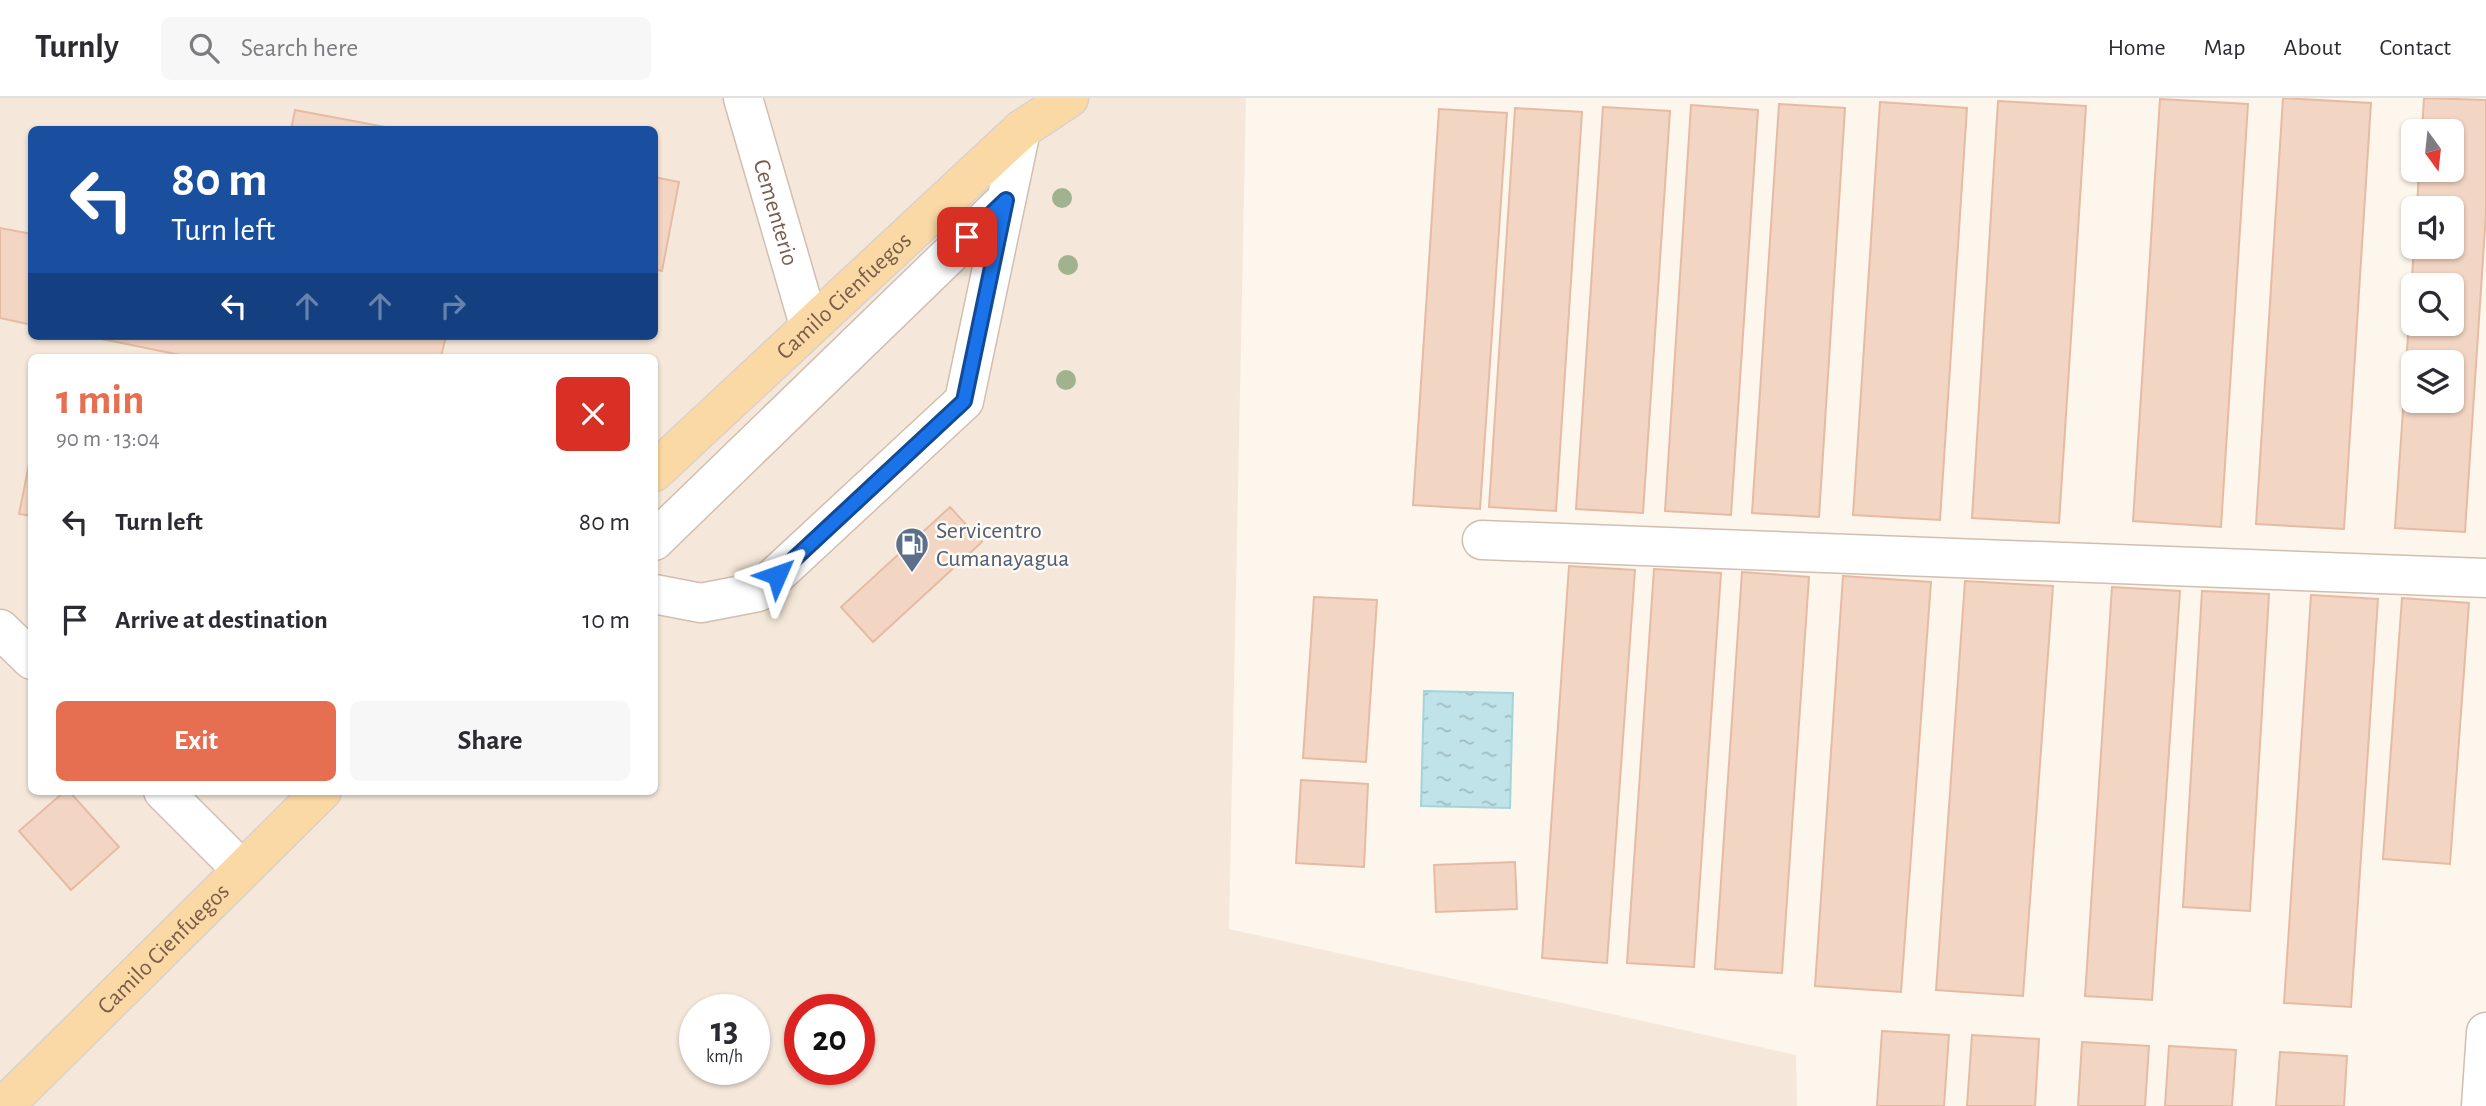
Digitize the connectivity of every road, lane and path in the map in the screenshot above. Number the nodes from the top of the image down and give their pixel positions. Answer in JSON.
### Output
{"nodes":[{"id":1,"x":743,"y":98,"type":"edge"},
{"id":2,"x":1069,"y":98,"type":"edge"},
{"id":3,"x":1021,"y":130,"type":"junction"},
{"id":4,"x":1006,"y":200,"type":"junction"},
{"id":5,"x":809,"y":325,"type":"junction"},
{"id":6,"x":658,"y":468,"type":"edge"},
{"id":7,"x":658,"y":537,"type":"edge"},
{"id":8,"x":1482,"y":540,"type":"dead end"},
{"id":9,"x":2486,"y":578,"type":"edge"},
{"id":10,"x":658,"y":595,"type":"edge"},
{"id":11,"x":0,"y":629,"type":"edge"},
{"id":12,"x":28,"y":656,"type":"edge"},
{"id":13,"x":167,"y":795,"type":"edge"},
{"id":14,"x":318,"y":795,"type":"edge"},
{"id":15,"x":242,"y":869,"type":"junction"},
{"id":16,"x":2486,"y":1032,"type":"edge"},
{"id":17,"x":4,"y":1106,"type":"edge"},
{"id":18,"x":2482,"y":1106,"type":"edge"}],
"edges":[{"from":1,"to":5,"type":"street","name":"Cementerio"},
{"from":2,"to":3,"type":"main road","name":"Camilo Cienfuegos"},
{"from":3,"to":4,"type":"street"},
{"from":3,"to":5,"type":"main road","name":"Camilo Cienfuegos"},
{"from":4,"to":7,"type":"street"},
{"from":4,"to":10,"type":"street"},
{"from":5,"to":6,"type":"main road","name":"Camilo Cienfuegos"},
{"from":8,"to":9,"type":"street"},
{"from":11,"to":12,"type":"street"},
{"from":13,"to":15,"type":"street"},
{"from":14,"to":15,"type":"main road","name":"Camilo Cienfuegos"},
{"from":15,"to":17,"type":"main road","name":"Camilo Cienfuegos"},
{"from":16,"to":18,"type":"street"}]}
